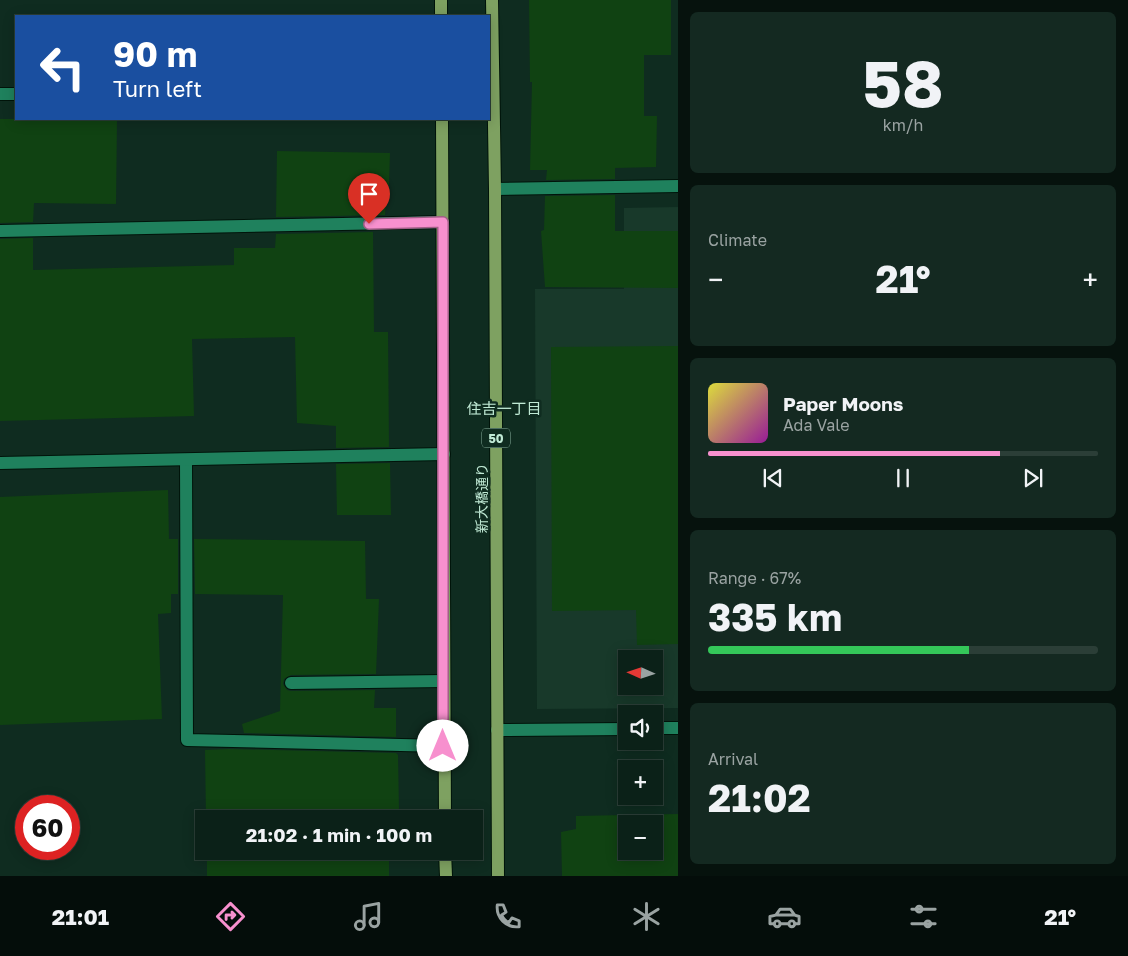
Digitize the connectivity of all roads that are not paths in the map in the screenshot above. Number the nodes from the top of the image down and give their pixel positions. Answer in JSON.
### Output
{"nodes":[{"id":1,"x":441,"y":0,"type":"edge"},
{"id":2,"x":492,"y":0,"type":"edge"},
{"id":3,"x":441,"y":15,"type":"edge"},
{"id":4,"x":0,"y":94,"type":"edge"},
{"id":5,"x":15,"y":94,"type":"edge"},
{"id":6,"x":442,"y":120,"type":"edge"},
{"id":7,"x":678,"y":186,"type":"edge"},
{"id":8,"x":495,"y":189,"type":"junction"},
{"id":9,"x":443,"y":222,"type":"junction"},
{"id":10,"x":0,"y":231,"type":"edge"},
{"id":11,"x":444,"y":454,"type":"junction"},
{"id":12,"x":186,"y":460,"type":"junction"},
{"id":13,"x":0,"y":463,"type":"edge"},
{"id":14,"x":444,"y":681,"type":"junction"},
{"id":15,"x":291,"y":683,"type":"dead end"},
{"id":16,"x":663,"y":728,"type":"edge"},
{"id":17,"x":678,"y":728,"type":"edge"},
{"id":18,"x":618,"y":729,"type":"edge"},
{"id":19,"x":497,"y":730,"type":"junction"},
{"id":20,"x":443,"y":746,"type":"junction"},
{"id":21,"x":445,"y":810,"type":"edge"},
{"id":22,"x":445,"y":860,"type":"edge"},
{"id":23,"x":446,"y":876,"type":"edge"},
{"id":24,"x":498,"y":876,"type":"edge"}],
"edges":[{"from":1,"to":3,"type":"main road"},
{"from":2,"to":8,"type":"main road","name":"新大橋通り","number":"50"},
{"from":4,"to":5,"type":"street"},
{"from":6,"to":9,"type":"main road"},
{"from":7,"to":8,"type":"street"},
{"from":8,"to":19,"type":"main road","name":"新大橋通り","number":"50"},
{"from":9,"to":10,"type":"street"},
{"from":9,"to":11,"type":"main road"},
{"from":11,"to":12,"type":"street"},
{"from":11,"to":14,"type":"main road"},
{"from":12,"to":13,"type":"street"},
{"from":12,"to":20,"type":"street"},
{"from":14,"to":15,"type":"street"},
{"from":14,"to":20,"type":"main road"},
{"from":16,"to":17,"type":"street"},
{"from":18,"to":19,"type":"street"},
{"from":19,"to":24,"type":"main road","name":"新大橋通り","number":"50"},
{"from":20,"to":21,"type":"main road"},
{"from":22,"to":23,"type":"main road"}]}
